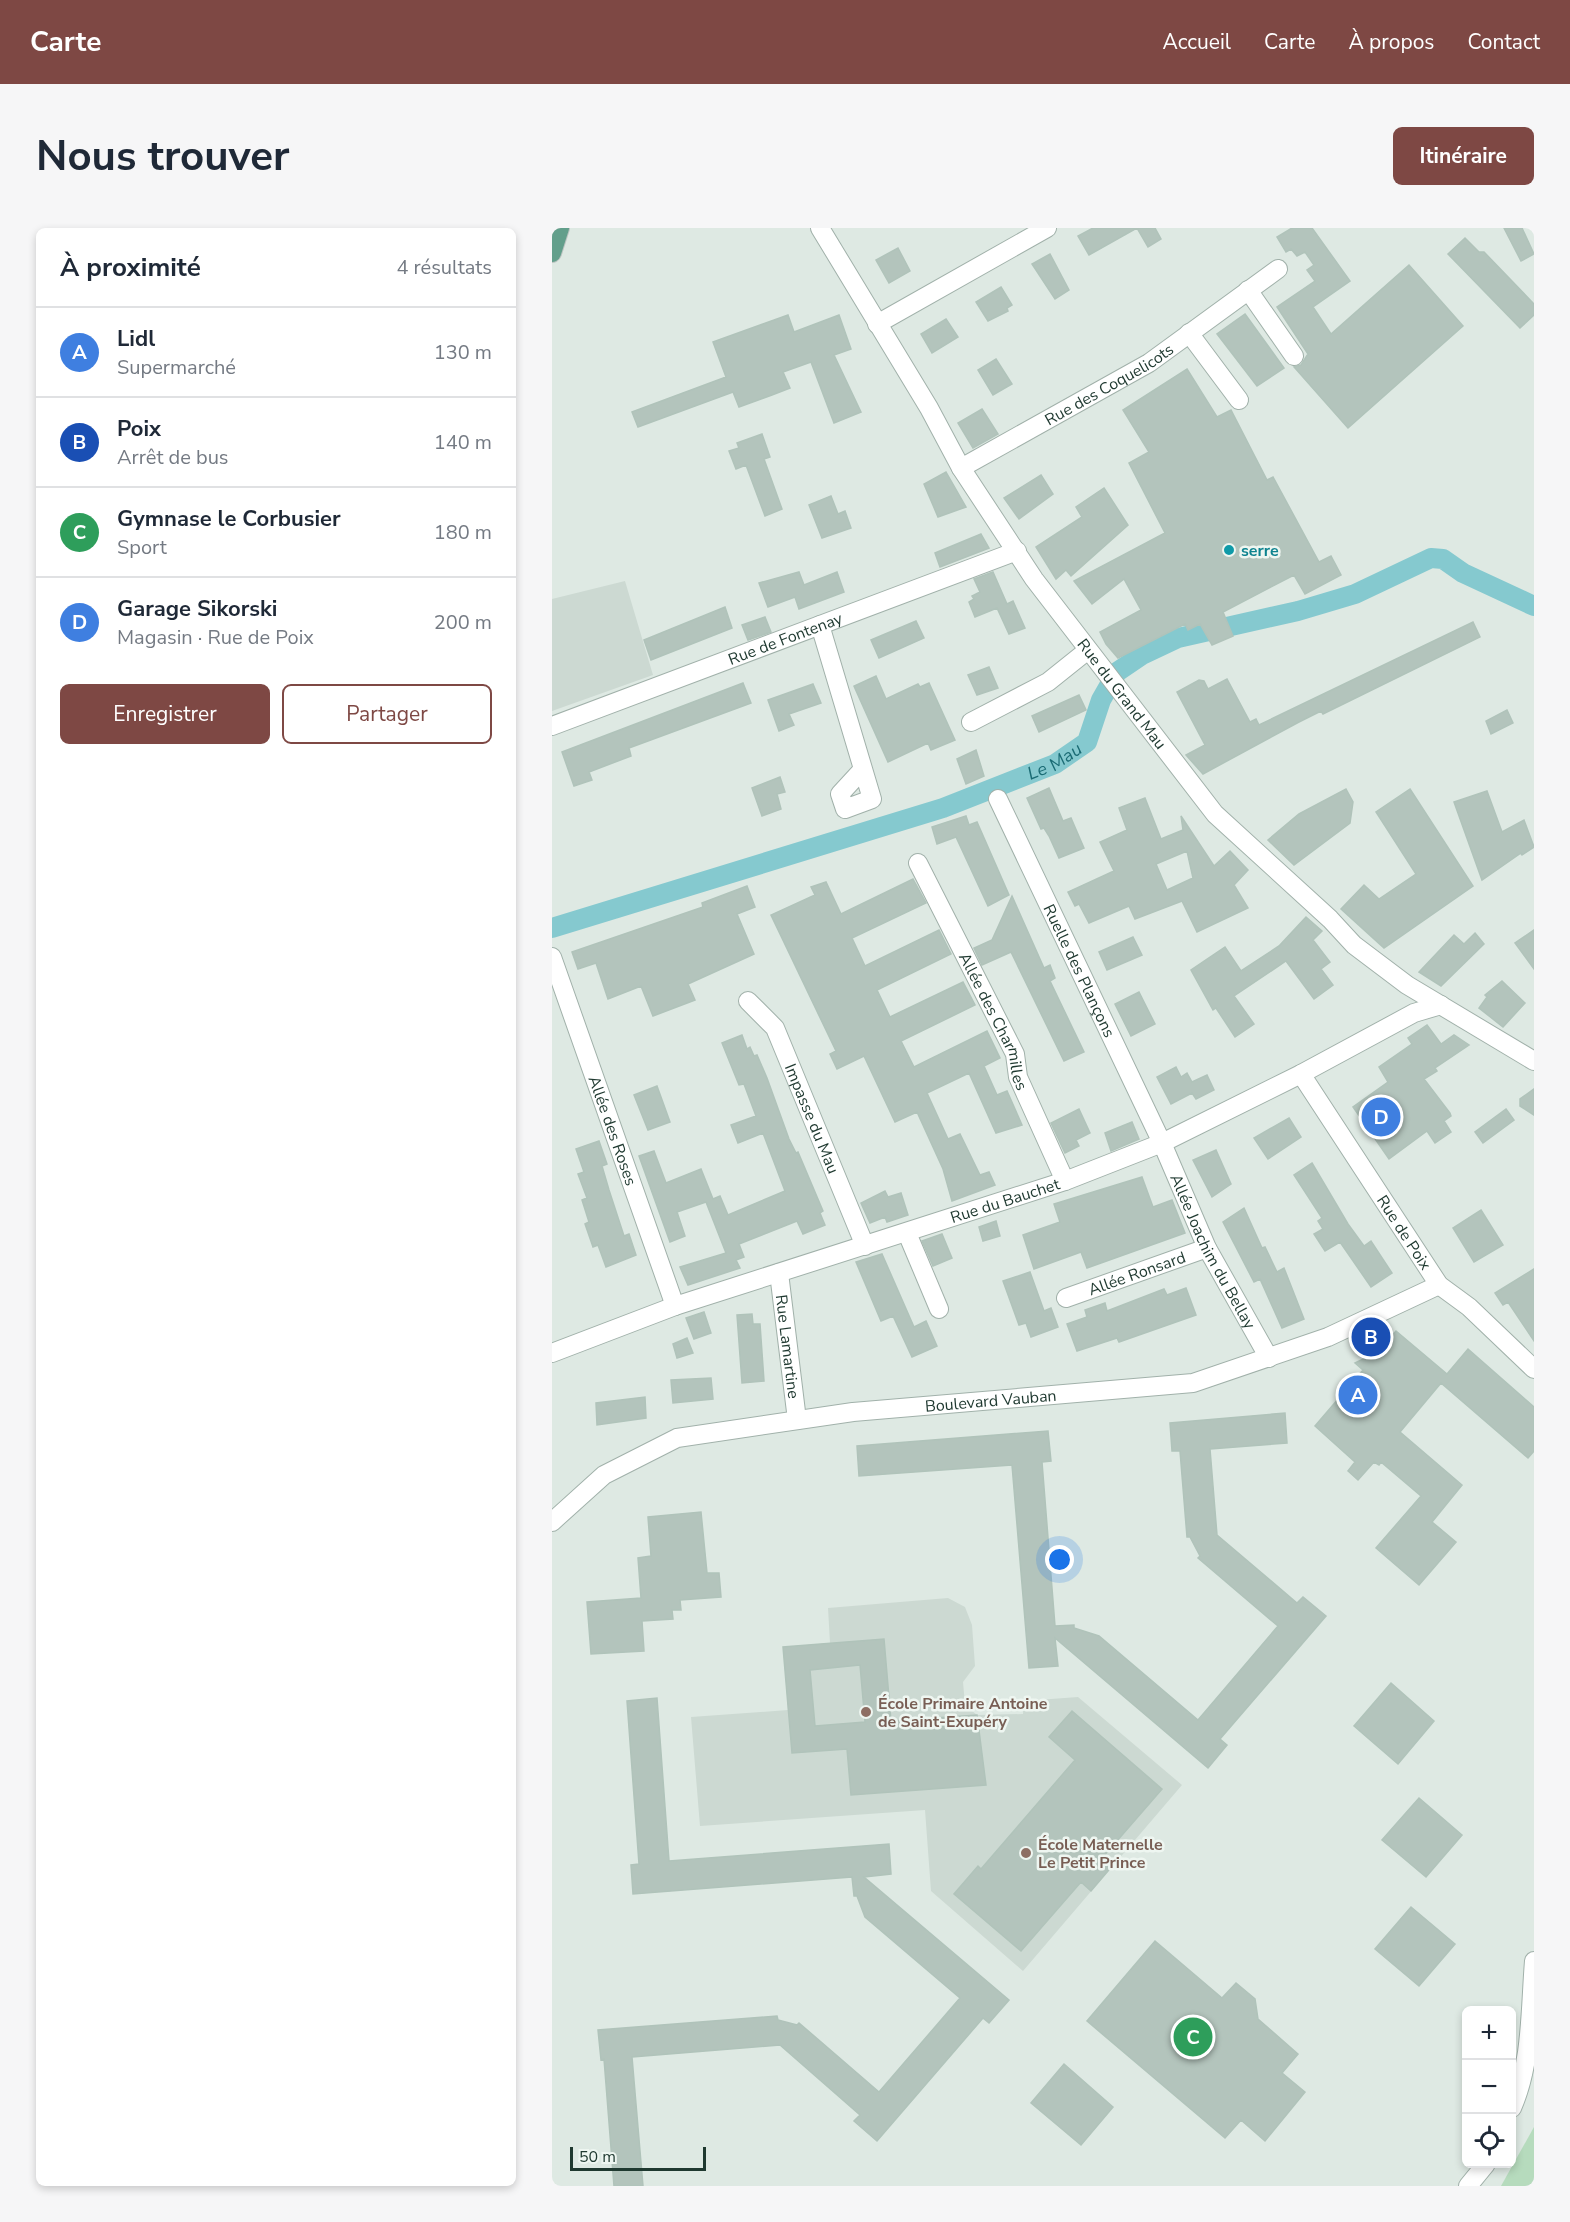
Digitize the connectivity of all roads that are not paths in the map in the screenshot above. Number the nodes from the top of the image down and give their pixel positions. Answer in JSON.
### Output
{"nodes":[{"id":1,"x":560,"y":228,"type":"edge"},
{"id":2,"x":820,"y":228,"type":"edge"},
{"id":3,"x":1047,"y":228,"type":"edge"},
{"id":4,"x":552,"y":253,"type":"edge"},
{"id":5,"x":1278,"y":268,"type":"dead end"},
{"id":6,"x":1248,"y":290,"type":"junction"},
{"id":7,"x":877,"y":324,"type":"junction"},
{"id":8,"x":1189,"y":333,"type":"junction"},
{"id":9,"x":1294,"y":356,"type":"dead end"},
{"id":10,"x":1239,"y":400,"type":"dead end"},
{"id":11,"x":961,"y":468,"type":"junction"},
{"id":12,"x":1017,"y":551,"type":"junction"},
{"id":13,"x":820,"y":625,"type":"junction"},
{"id":14,"x":1088,"y":650,"type":"junction"},
{"id":15,"x":971,"y":722,"type":"dead end"},
{"id":16,"x":552,"y":726,"type":"edge"},
{"id":17,"x":862,"y":769,"type":"dead end"},
{"id":18,"x":998,"y":799,"type":"dead end"},
{"id":19,"x":918,"y":863,"type":"dead end"},
{"id":20,"x":552,"y":957,"type":"edge"},
{"id":21,"x":748,"y":1001,"type":"dead end"},
{"id":22,"x":1441,"y":1005,"type":"junction"},
{"id":23,"x":1534,"y":1061,"type":"edge"},
{"id":24,"x":1301,"y":1074,"type":"junction"},
{"id":25,"x":1162,"y":1143,"type":"junction"},
{"id":26,"x":1065,"y":1181,"type":"junction"},
{"id":27,"x":907,"y":1233,"type":"junction"},
{"id":28,"x":865,"y":1246,"type":"junction"},
{"id":29,"x":1208,"y":1248,"type":"junction"},
{"id":30,"x":779,"y":1273,"type":"junction"},
{"id":31,"x":1439,"y":1285,"type":"junction"},
{"id":32,"x":1065,"y":1298,"type":"dead end"},
{"id":33,"x":675,"y":1306,"type":"junction"},
{"id":34,"x":939,"y":1309,"type":"dead end"},
{"id":35,"x":552,"y":1353,"type":"edge"},
{"id":36,"x":1269,"y":1358,"type":"junction"},
{"id":37,"x":1534,"y":1369,"type":"edge"},
{"id":38,"x":797,"y":1420,"type":"junction"},
{"id":39,"x":552,"y":1522,"type":"edge"},
{"id":40,"x":1534,"y":1960,"type":"edge"},
{"id":41,"x":1516,"y":2099,"type":"edge"},
{"id":42,"x":1482,"y":2168,"type":"edge"},
{"id":43,"x":1468,"y":2186,"type":"edge"}],
"edges":[{"from":1,"to":4,"type":"main road"},
{"from":2,"to":7,"type":"street","name":"Rue du Grand Mau"},
{"from":3,"to":7,"type":"street"},
{"from":5,"to":6,"type":"street","name":"Rue des Coquelicots"},
{"from":6,"to":8,"type":"street","name":"Rue des Coquelicots"},
{"from":6,"to":9,"type":"street"},
{"from":7,"to":11,"type":"street","name":"Rue du Grand Mau"},
{"from":8,"to":10,"type":"street"},
{"from":8,"to":11,"type":"street","name":"Rue des Coquelicots"},
{"from":11,"to":12,"type":"street","name":"Rue du Grand Mau"},
{"from":12,"to":13,"type":"street","name":"Rue de Fontenay"},
{"from":12,"to":14,"type":"street","name":"Rue du Grand Mau"},
{"from":13,"to":16,"type":"street","name":"Rue de Fontenay"},
{"from":13,"to":17,"type":"street"},
{"from":14,"to":15,"type":"street"},
{"from":14,"to":22,"type":"street","name":"Rue du Grand Mau"},
{"from":18,"to":25,"type":"street","name":"Ruelle des Plançons"},
{"from":19,"to":26,"type":"street","name":"Allée des Charmilles"},
{"from":20,"to":33,"type":"street","name":"Allée des Roses"},
{"from":21,"to":28,"type":"street","name":"Impasse du Mau"},
{"from":22,"to":23,"type":"street","name":"Rue du Grand Mau"},
{"from":22,"to":24,"type":"street","name":"Rue du Bauchet"},
{"from":24,"to":25,"type":"street","name":"Rue du Bauchet"},
{"from":24,"to":31,"type":"street","name":"Rue de Poix"},
{"from":25,"to":26,"type":"street","name":"Rue du Bauchet"},
{"from":25,"to":29,"type":"street","name":"Allée Joachim du Bellay"},
{"from":26,"to":27,"type":"street","name":"Rue du Bauchet"},
{"from":27,"to":28,"type":"street","name":"Rue du Bauchet"},
{"from":27,"to":34,"type":"street"},
{"from":28,"to":30,"type":"street","name":"Rue du Bauchet"},
{"from":29,"to":32,"type":"street","name":"Allée Ronsard"},
{"from":29,"to":36,"type":"street","name":"Allée Joachim du Bellay"},
{"from":30,"to":33,"type":"street","name":"Rue du Bauchet"},
{"from":30,"to":38,"type":"street","name":"Rue Lamartine"},
{"from":31,"to":36,"type":"street","name":"Boulevard Vauban"},
{"from":31,"to":37,"type":"street","name":"Rue de Poix"},
{"from":33,"to":35,"type":"street","name":"Rue du Bauchet"},
{"from":36,"to":38,"type":"street","name":"Boulevard Vauban"},
{"from":38,"to":39,"type":"street","name":"Boulevard Vauban"},
{"from":40,"to":41,"type":"street"},
{"from":42,"to":43,"type":"street"}]}
